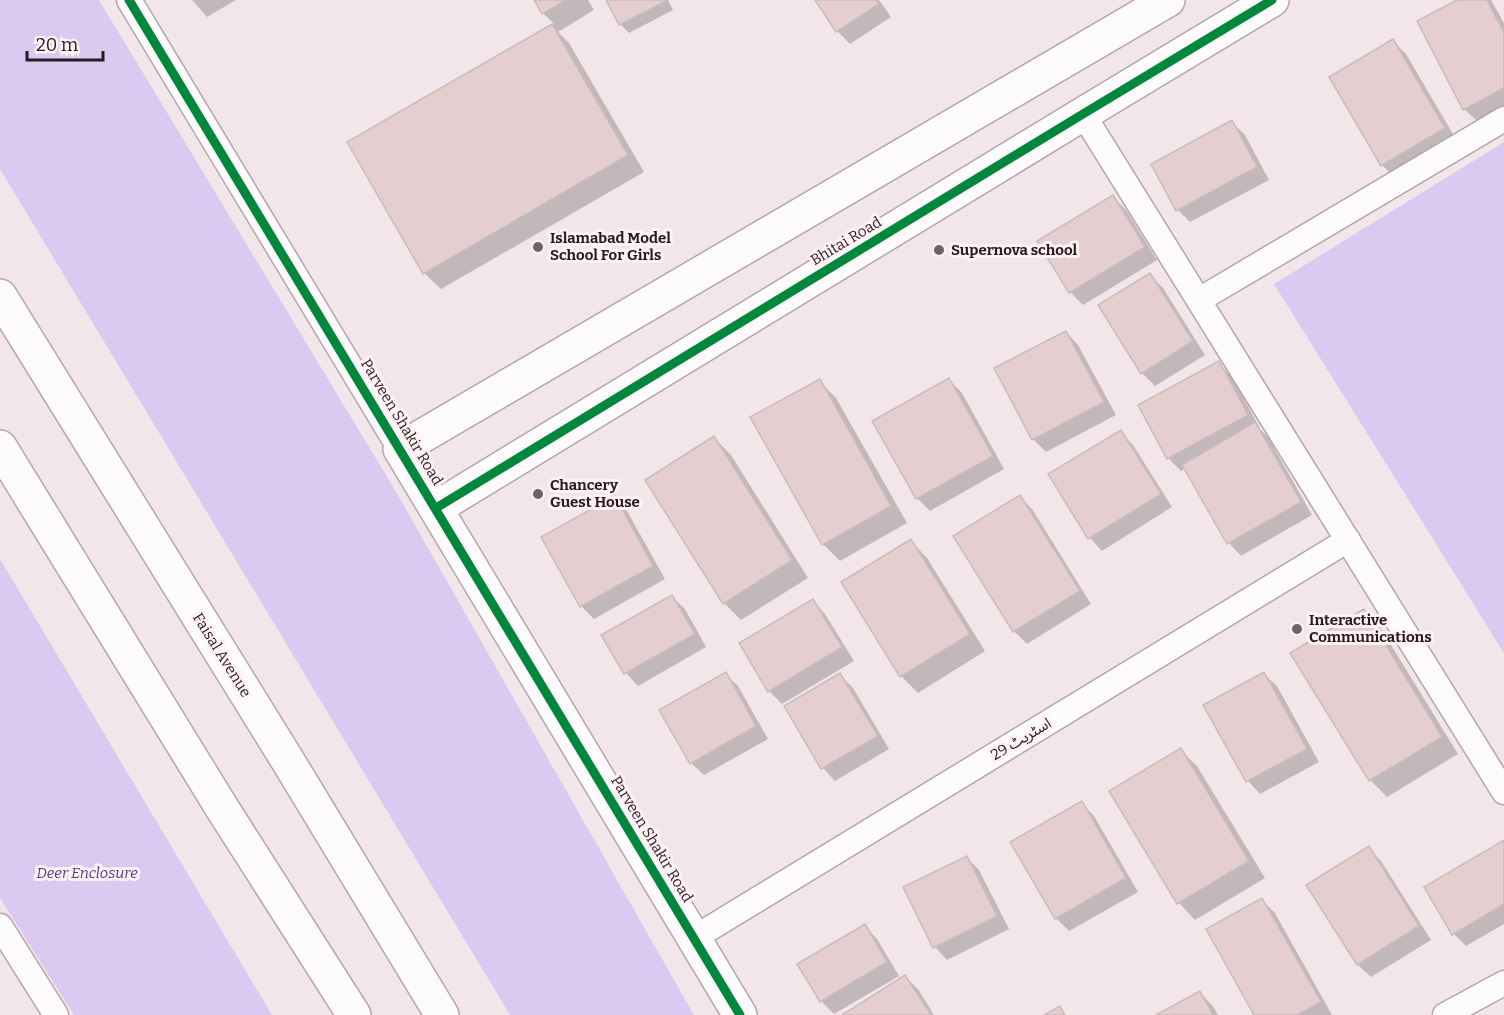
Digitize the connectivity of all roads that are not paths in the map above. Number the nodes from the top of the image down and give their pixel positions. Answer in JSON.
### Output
{"nodes":[{"id":1,"x":129,"y":0,"type":"edge"},
{"id":2,"x":1168,"y":0,"type":"edge"},
{"id":3,"x":1272,"y":0,"type":"edge"},
{"id":4,"x":1083,"y":114,"type":"junction"},
{"id":5,"x":1504,"y":119,"type":"edge"},
{"id":6,"x":0,"y":296,"type":"edge"},
{"id":7,"x":1199,"y":300,"type":"junction"},
{"id":8,"x":0,"y":447,"type":"edge"},
{"id":9,"x":400,"y":449,"type":"junction"},
{"id":10,"x":436,"y":508,"type":"junction"},
{"id":11,"x":1348,"y":540,"type":"junction"},
{"id":12,"x":1504,"y":792,"type":"edge"},
{"id":13,"x":0,"y":926,"type":"edge"},
{"id":14,"x":694,"y":938,"type":"junction"},
{"id":15,"x":1504,"y":983,"type":"edge"},
{"id":16,"x":51,"y":1013,"type":"edge"},
{"id":17,"x":354,"y":1015,"type":"edge"},
{"id":18,"x":442,"y":1015,"type":"edge"},
{"id":19,"x":740,"y":1015,"type":"edge"},
{"id":20,"x":1446,"y":1015,"type":"edge"}],
"edges":[{"from":1,"to":9,"type":"street","name":"Parveen Shakir Road"},
{"from":2,"to":9,"type":"street"},
{"from":3,"to":4,"type":"street","name":"Bhitai Road"},
{"from":4,"to":7,"type":"street"},
{"from":4,"to":10,"type":"street","name":"Bhitai Road"},
{"from":5,"to":7,"type":"street"},
{"from":6,"to":18,"type":"street","name":"Faisal Avenue"},
{"from":7,"to":11,"type":"street"},
{"from":8,"to":17,"type":"street"},
{"from":9,"to":10,"type":"street","name":"Parveen Shakir Road"},
{"from":10,"to":14,"type":"street","name":"Parveen Shakir Road"},
{"from":11,"to":12,"type":"street"},
{"from":11,"to":14,"type":"street","name":"اسٹریٹ 29"},
{"from":13,"to":16,"type":"street"},
{"from":14,"to":19,"type":"street","name":"Parveen Shakir Road"},
{"from":15,"to":20,"type":"street"}]}
